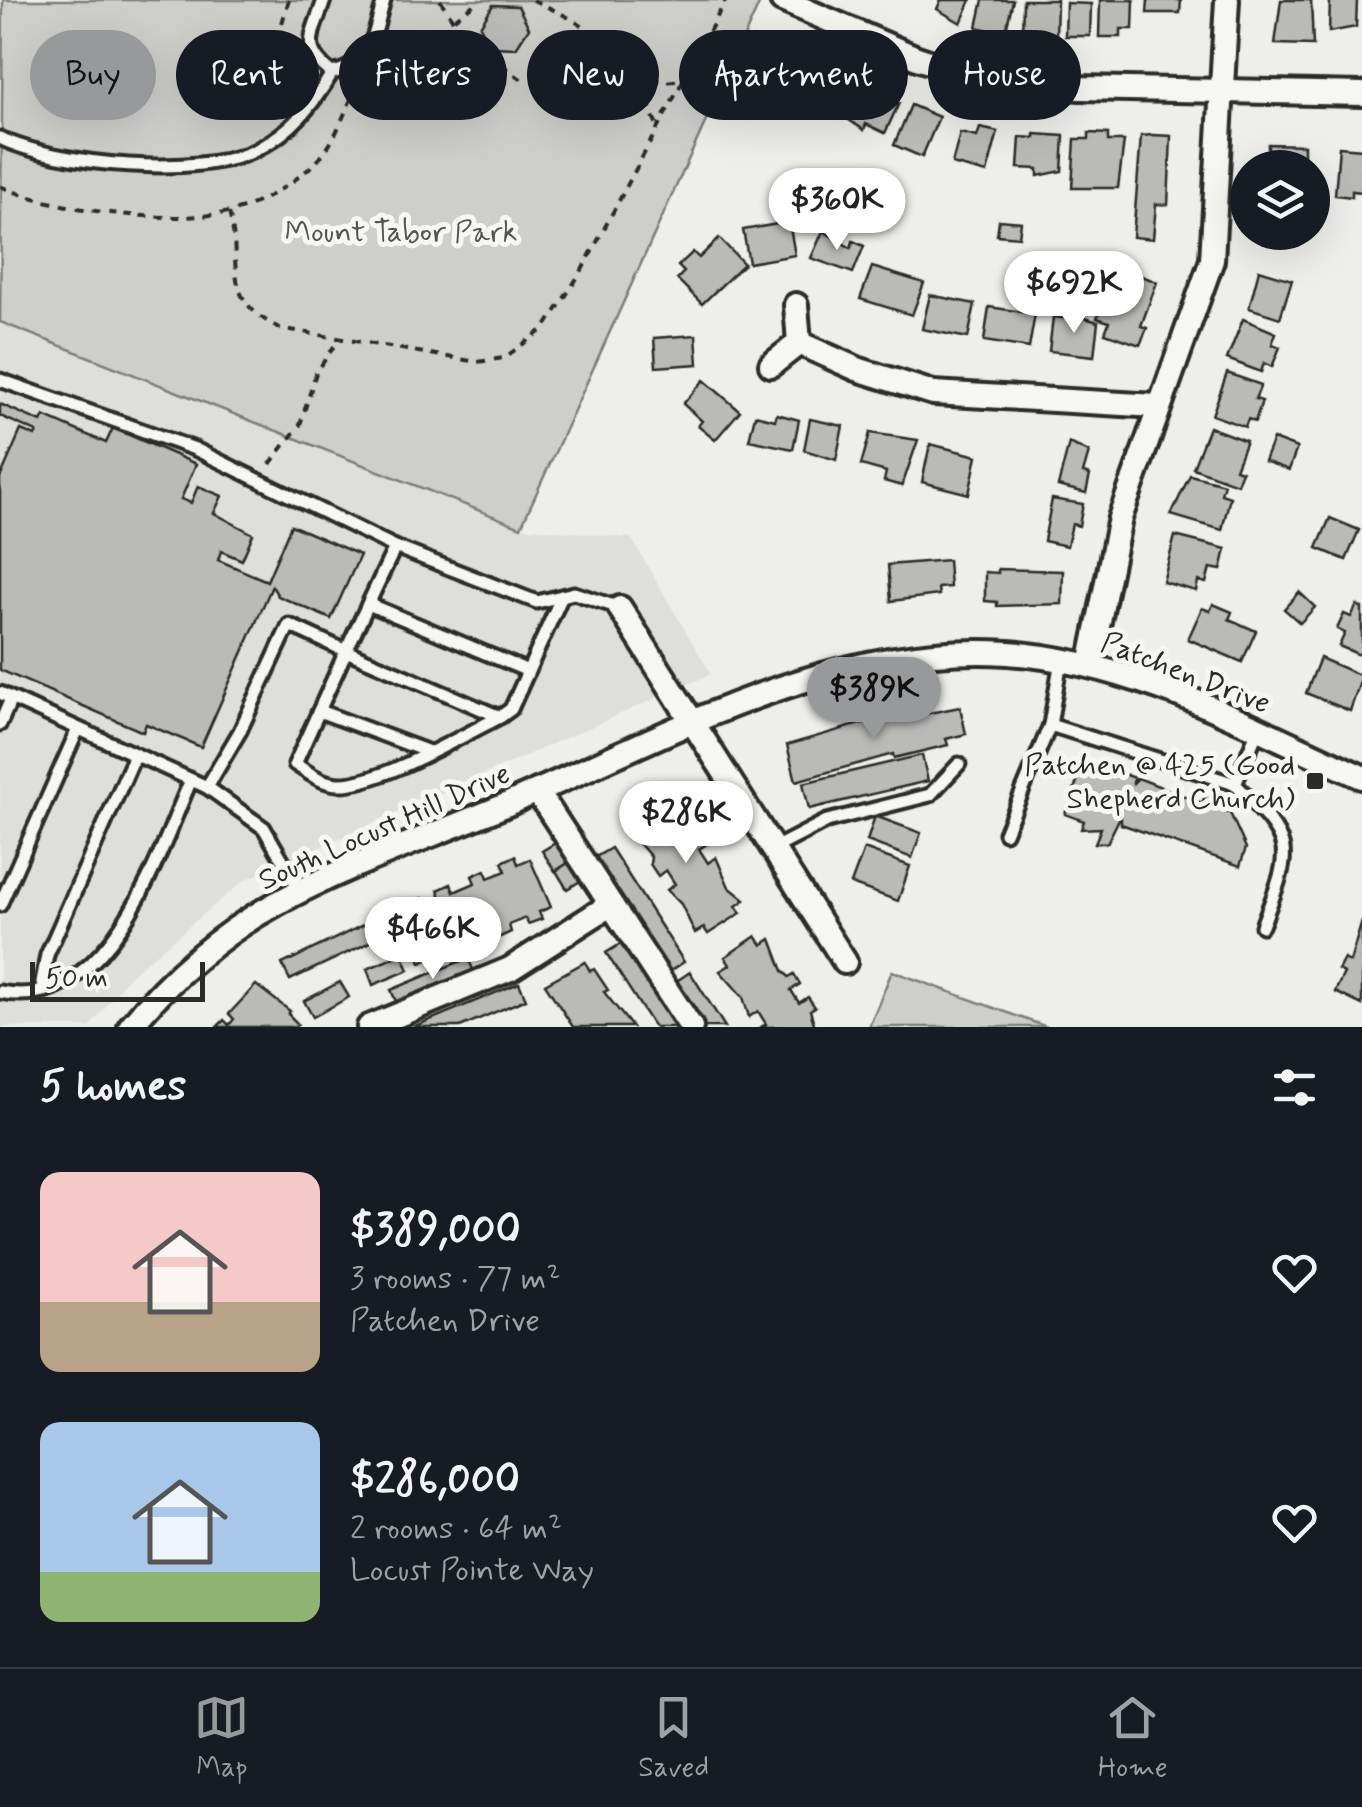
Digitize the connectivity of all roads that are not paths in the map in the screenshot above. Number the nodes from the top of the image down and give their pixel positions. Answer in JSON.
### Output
{"nodes":[{"id":1,"x":324,"y":0,"type":"edge"},
{"id":2,"x":384,"y":0,"type":"edge"},
{"id":3,"x":782,"y":0,"type":"edge"},
{"id":4,"x":1226,"y":0,"type":"edge"},
{"id":5,"x":332,"y":73,"type":"junction"},
{"id":6,"x":1223,"y":90,"type":"junction"},
{"id":7,"x":1362,"y":94,"type":"edge"},
{"id":8,"x":0,"y":138,"type":"edge"},
{"id":9,"x":796,"y":305,"type":"dead end"},
{"id":10,"x":799,"y":343,"type":"junction"},
{"id":11,"x":771,"y":365,"type":"dead end"},
{"id":12,"x":0,"y":380,"type":"edge"},
{"id":13,"x":1157,"y":406,"type":"junction"},
{"id":14,"x":394,"y":547,"type":"junction"},
{"id":15,"x":562,"y":596,"type":"junction"},
{"id":16,"x":368,"y":604,"type":"junction"},
{"id":17,"x":620,"y":608,"type":"joint"},
{"id":18,"x":346,"y":651,"type":"junction"},
{"id":19,"x":1062,"y":660,"type":"junction"},
{"id":20,"x":1090,"y":665,"type":"junction"},
{"id":21,"x":528,"y":671,"type":"junction"},
{"id":22,"x":6,"y":696,"type":"edge"},
{"id":23,"x":319,"y":711,"type":"junction"},
{"id":24,"x":500,"y":716,"type":"junction"},
{"id":25,"x":0,"y":724,"type":"edge"},
{"id":26,"x":1050,"y":724,"type":"junction"},
{"id":27,"x":692,"y":725,"type":"junction"},
{"id":28,"x":78,"y":729,"type":"junction"},
{"id":29,"x":1258,"y":730,"type":"junction"},
{"id":30,"x":429,"y":752,"type":"junction"},
{"id":31,"x":135,"y":754,"type":"junction"},
{"id":32,"x":959,"y":764,"type":"dead end"},
{"id":33,"x":1362,"y":778,"type":"edge"},
{"id":34,"x":192,"y":780,"type":"junction"},
{"id":35,"x":1236,"y":784,"type":"junction"},
{"id":36,"x":207,"y":787,"type":"junction"},
{"id":37,"x":537,"y":791,"type":"junction"},
{"id":38,"x":1005,"y":834,"type":"dead end"},
{"id":39,"x":771,"y":850,"type":"junction"},
{"id":40,"x":301,"y":892,"type":"junction"},
{"id":41,"x":610,"y":904,"type":"junction"},
{"id":42,"x":0,"y":905,"type":"edge"},
{"id":43,"x":1262,"y":926,"type":"dead end"},
{"id":44,"x":846,"y":962,"type":"dead end"},
{"id":45,"x":46,"y":988,"type":"junction"},
{"id":46,"x":0,"y":992,"type":"edge"},
{"id":47,"x":130,"y":1027,"type":"edge"},
{"id":48,"x":369,"y":1027,"type":"edge"},
{"id":49,"x":691,"y":1027,"type":"edge"}],
"edges":[{"from":1,"to":5,"type":"lane"},
{"from":2,"to":5,"type":"lane"},
{"from":3,"to":6,"type":"street"},
{"from":4,"to":6,"type":"street"},
{"from":5,"to":8,"type":"lane"},
{"from":6,"to":7,"type":"street"},
{"from":6,"to":13,"type":"street"},
{"from":9,"to":10,"type":"street"},
{"from":10,"to":11,"type":"street"},
{"from":10,"to":13,"type":"street"},
{"from":12,"to":14,"type":"lane"},
{"from":13,"to":20,"type":"street"},
{"from":14,"to":15,"type":"lane"},
{"from":14,"to":16,"type":"lane"},
{"from":15,"to":17,"type":"lane"},
{"from":15,"to":21,"type":"lane"},
{"from":16,"to":18,"type":"lane"},
{"from":16,"to":21,"type":"lane"},
{"from":17,"to":27,"type":"street"},
{"from":18,"to":23,"type":"lane"},
{"from":18,"to":24,"type":"lane"},
{"from":18,"to":36,"type":"lane"},
{"from":19,"to":20,"type":"street","name":"Patchen Drive"},
{"from":19,"to":26,"type":"lane"},
{"from":19,"to":27,"type":"street","name":"Patchen Drive"},
{"from":20,"to":29,"type":"street","name":"Patchen Drive"},
{"from":21,"to":24,"type":"lane"},
{"from":22,"to":25,"type":"lane"},
{"from":22,"to":28,"type":"lane"},
{"from":23,"to":30,"type":"lane"},
{"from":23,"to":30,"type":"lane"},
{"from":24,"to":30,"type":"lane"},
{"from":26,"to":35,"type":"lane"},
{"from":26,"to":38,"type":"lane"},
{"from":27,"to":37,"type":"street","name":"South Locust Hill Drive"},
{"from":27,"to":39,"type":"street"},
{"from":28,"to":31,"type":"lane"},
{"from":28,"to":42,"type":"lane"},
{"from":29,"to":33,"type":"street","name":"Patchen Drive"},
{"from":29,"to":35,"type":"lane"},
{"from":31,"to":34,"type":"lane"},
{"from":31,"to":45,"type":"lane"},
{"from":32,"to":39,"type":"lane"},
{"from":34,"to":36,"type":"lane"},
{"from":34,"to":45,"type":"lane"},
{"from":35,"to":43,"type":"lane"},
{"from":36,"to":40,"type":"lane"},
{"from":37,"to":40,"type":"street","name":"South Locust Hill Drive"},
{"from":37,"to":41,"type":"street"},
{"from":39,"to":44,"type":"street"},
{"from":40,"to":47,"type":"street","name":"South Locust Hill Drive"},
{"from":41,"to":48,"type":"street"},
{"from":41,"to":49,"type":"street"},
{"from":45,"to":46,"type":"lane"}]}
